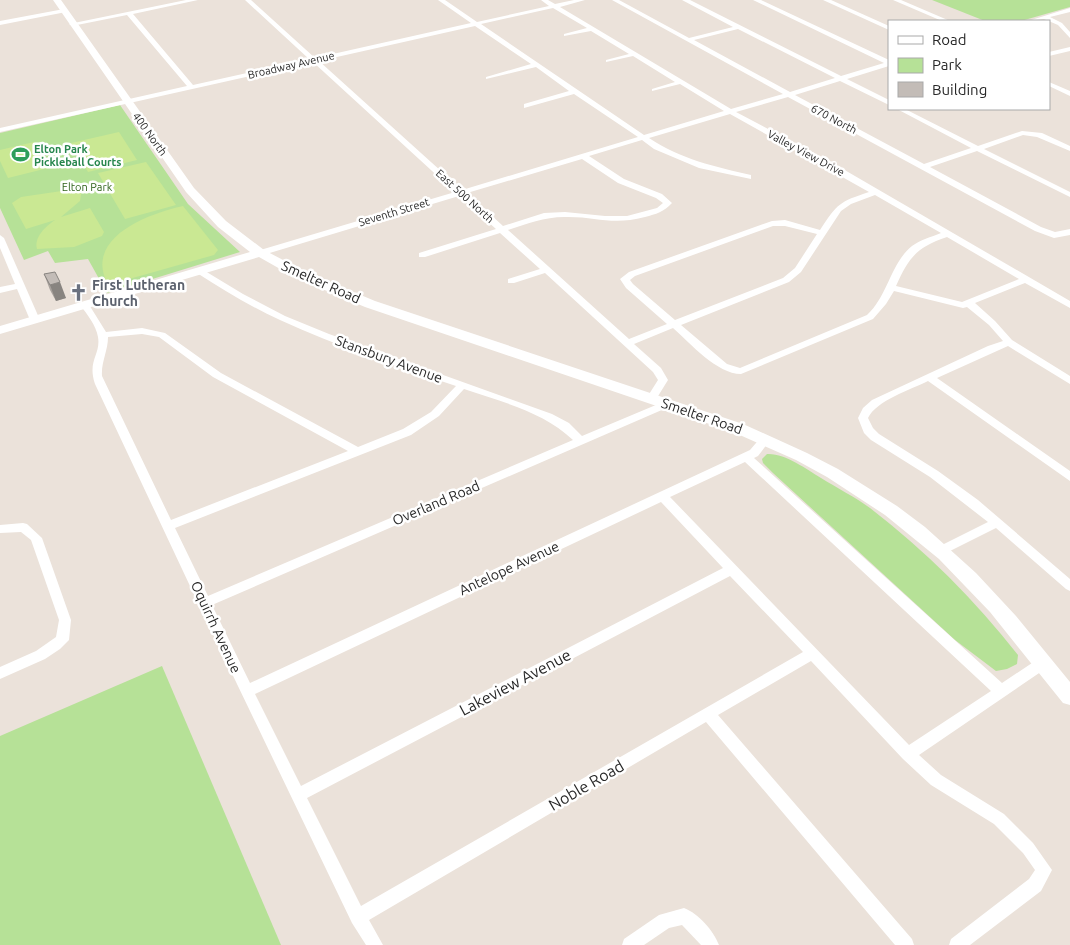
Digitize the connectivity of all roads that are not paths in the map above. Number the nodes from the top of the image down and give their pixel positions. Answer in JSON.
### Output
{"nodes":[{"id":1,"x":57,"y":0,"type":"edge"},
{"id":2,"x":195,"y":0,"type":"edge"},
{"id":3,"x":248,"y":0,"type":"edge"},
{"id":4,"x":441,"y":0,"type":"edge"},
{"id":5,"x":544,"y":0,"type":"edge"},
{"id":6,"x":582,"y":0,"type":"edge"},
{"id":7,"x":615,"y":0,"type":"edge"},
{"id":8,"x":685,"y":0,"type":"edge"},
{"id":9,"x":756,"y":0,"type":"edge"},
{"id":10,"x":826,"y":0,"type":"edge"},
{"id":11,"x":896,"y":0,"type":"edge"},
{"id":12,"x":554,"y":6,"type":"junction"},
{"id":13,"x":1070,"y":10,"type":"edge"},
{"id":14,"x":64,"y":11,"type":"junction"},
{"id":15,"x":129,"y":13,"type":"junction"},
{"id":16,"x":1044,"y":17,"type":"junction"},
{"id":17,"x":945,"y":20,"type":"edge"},
{"id":18,"x":1034,"y":20,"type":"edge"},
{"id":19,"x":0,"y":22,"type":"edge"},
{"id":20,"x":72,"y":24,"type":"junction"},
{"id":21,"x":476,"y":24,"type":"junction"},
{"id":22,"x":739,"y":27,"type":"junction"},
{"id":23,"x":888,"y":28,"type":"edge"},
{"id":24,"x":592,"y":29,"type":"junction"},
{"id":25,"x":566,"y":36,"type":"dead end"},
{"id":26,"x":1070,"y":36,"type":"edge"},
{"id":27,"x":688,"y":40,"type":"junction"},
{"id":28,"x":1070,"y":49,"type":"edge"},
{"id":29,"x":635,"y":54,"type":"junction"},
{"id":30,"x":1050,"y":54,"type":"edge"},
{"id":31,"x":314,"y":60,"type":"junction"},
{"id":32,"x":608,"y":61,"type":"dead end"},
{"id":33,"x":888,"y":63,"type":"edge"},
{"id":34,"x":888,"y":63,"type":"edge"},
{"id":35,"x":537,"y":66,"type":"junction"},
{"id":36,"x":488,"y":78,"type":"dead end"},
{"id":37,"x":841,"y":78,"type":"junction"},
{"id":38,"x":681,"y":82,"type":"junction"},
{"id":39,"x":1050,"y":84,"type":"edge"},
{"id":40,"x":191,"y":87,"type":"junction"},
{"id":41,"x":654,"y":90,"type":"dead end"},
{"id":42,"x":575,"y":91,"type":"junction"},
{"id":43,"x":788,"y":94,"type":"junction"},
{"id":44,"x":1070,"y":94,"type":"edge"},
{"id":45,"x":127,"y":102,"type":"junction"},
{"id":46,"x":888,"y":102,"type":"edge"},
{"id":47,"x":527,"y":106,"type":"dead end"},
{"id":48,"x":902,"y":110,"type":"edge"},
{"id":49,"x":729,"y":111,"type":"junction"},
{"id":50,"x":0,"y":130,"type":"edge"},
{"id":51,"x":643,"y":137,"type":"junction"},
{"id":52,"x":977,"y":148,"type":"junction"},
{"id":53,"x":1070,"y":150,"type":"edge"},
{"id":54,"x":582,"y":155,"type":"junction"},
{"id":55,"x":924,"y":167,"type":"junction"},
{"id":56,"x":748,"y":177,"type":"dead end"},
{"id":57,"x":460,"y":192,"type":"junction"},
{"id":58,"x":876,"y":192,"type":"junction"},
{"id":59,"x":1070,"y":195,"type":"edge"},
{"id":60,"x":501,"y":229,"type":"junction"},
{"id":61,"x":1070,"y":232,"type":"edge"},
{"id":62,"x":822,"y":233,"type":"junction"},
{"id":63,"x":947,"y":234,"type":"junction"},
{"id":64,"x":0,"y":238,"type":"edge"},
{"id":65,"x":260,"y":253,"type":"junction"},
{"id":66,"x":422,"y":255,"type":"dead end"},
{"id":67,"x":546,"y":270,"type":"junction"},
{"id":68,"x":200,"y":271,"type":"junction"},
{"id":69,"x":1026,"y":279,"type":"junction"},
{"id":70,"x":511,"y":281,"type":"dead end"},
{"id":71,"x":20,"y":285,"type":"junction"},
{"id":72,"x":891,"y":287,"type":"junction"},
{"id":73,"x":0,"y":290,"type":"edge"},
{"id":74,"x":970,"y":304,"type":"junction"},
{"id":75,"x":85,"y":305,"type":"junction"},
{"id":76,"x":1070,"y":305,"type":"edge"},
{"id":77,"x":35,"y":320,"type":"junction"},
{"id":78,"x":674,"y":324,"type":"junction"},
{"id":79,"x":0,"y":330,"type":"edge"},
{"id":80,"x":102,"y":335,"type":"junction"},
{"id":81,"x":1009,"y":342,"type":"junction"},
{"id":82,"x":626,"y":343,"type":"junction"},
{"id":83,"x":929,"y":377,"type":"junction"},
{"id":84,"x":1070,"y":381,"type":"edge"},
{"id":85,"x":462,"y":385,"type":"junction"},
{"id":86,"x":651,"y":399,"type":"junction"},
{"id":87,"x":667,"y":404,"type":"junction"},
{"id":88,"x":766,"y":439,"type":"junction"},
{"id":89,"x":581,"y":441,"type":"junction"},
{"id":90,"x":357,"y":452,"type":"junction"},
{"id":91,"x":746,"y":457,"type":"junction"},
{"id":92,"x":1070,"y":476,"type":"edge"},
{"id":93,"x":662,"y":496,"type":"junction"},
{"id":94,"x":998,"y":522,"type":"junction"},
{"id":95,"x":168,"y":526,"type":"junction"},
{"id":96,"x":0,"y":529,"type":"edge"},
{"id":97,"x":940,"y":551,"type":"junction"},
{"id":98,"x":732,"y":569,"type":"junction"},
{"id":99,"x":1070,"y":586,"type":"edge"},
{"id":100,"x":204,"y":603,"type":"junction"},
{"id":101,"x":813,"y":654,"type":"junction"},
{"id":102,"x":1043,"y":663,"type":"junction"},
{"id":103,"x":0,"y":673,"type":"edge"},
{"id":104,"x":247,"y":691,"type":"junction"},
{"id":105,"x":1001,"y":692,"type":"junction"},
{"id":106,"x":1070,"y":697,"type":"edge"},
{"id":107,"x":708,"y":714,"type":"junction"},
{"id":108,"x":908,"y":754,"type":"junction"},
{"id":109,"x":298,"y":796,"type":"junction"},
{"id":110,"x":358,"y":917,"type":"junction"},
{"id":111,"x":375,"y":945,"type":"edge"},
{"id":112,"x":630,"y":945,"type":"edge"},
{"id":113,"x":711,"y":945,"type":"edge"},
{"id":114,"x":906,"y":945,"type":"edge"},
{"id":115,"x":957,"y":945,"type":"edge"}],
"edges":[{"from":1,"to":14,"type":"street","name":"400 North"},
{"from":2,"to":15,"type":"street"},
{"from":3,"to":31,"type":"street","name":"East 500 North"},
{"from":4,"to":21,"type":"street"},
{"from":5,"to":12,"type":"street","name":"Valley View Drive"},
{"from":6,"to":12,"type":"street","name":"Broadway Avenue"},
{"from":7,"to":27,"type":"street","name":"670 North"},
{"from":8,"to":22,"type":"street"},
{"from":9,"to":33,"type":"street"},
{"from":10,"to":23,"type":"street"},
{"from":11,"to":17,"type":"street"},
{"from":12,"to":21,"type":"street","name":"Broadway Avenue"},
{"from":12,"to":24,"type":"street","name":"Valley View Drive"},
{"from":13,"to":16,"type":"street"},
{"from":14,"to":19,"type":"street"},
{"from":14,"to":20,"type":"street","name":"400 North"},
{"from":15,"to":20,"type":"street"},
{"from":15,"to":40,"type":"street"},
{"from":16,"to":18,"type":"street"},
{"from":16,"to":26,"type":"street"},
{"from":20,"to":45,"type":"street","name":"400 North"},
{"from":21,"to":31,"type":"street","name":"Broadway Avenue"},
{"from":21,"to":35,"type":"street"},
{"from":22,"to":27,"type":"street"},
{"from":22,"to":37,"type":"street"},
{"from":24,"to":25,"type":"street"},
{"from":24,"to":29,"type":"street","name":"Valley View Drive"},
{"from":27,"to":43,"type":"street","name":"670 North"},
{"from":28,"to":30,"type":"street"},
{"from":29,"to":32,"type":"street"},
{"from":29,"to":38,"type":"street","name":"Valley View Drive"},
{"from":31,"to":40,"type":"street","name":"Broadway Avenue"},
{"from":31,"to":57,"type":"street","name":"East 500 North"},
{"from":34,"to":37,"type":"street","name":"Seventh Street"},
{"from":35,"to":36,"type":"street"},
{"from":35,"to":42,"type":"street"},
{"from":37,"to":43,"type":"street","name":"Seventh Street"},
{"from":37,"to":46,"type":"street"},
{"from":38,"to":41,"type":"street"},
{"from":38,"to":49,"type":"street","name":"Valley View Drive"},
{"from":39,"to":44,"type":"street"},
{"from":40,"to":45,"type":"street","name":"Broadway Avenue"},
{"from":42,"to":47,"type":"street"},
{"from":42,"to":51,"type":"street"},
{"from":43,"to":49,"type":"street","name":"Seventh Street"},
{"from":43,"to":55,"type":"street","name":"670 North"},
{"from":45,"to":50,"type":"street","name":"Broadway Avenue"},
{"from":45,"to":65,"type":"street","name":"400 North"},
{"from":48,"to":52,"type":"street"},
{"from":49,"to":51,"type":"street","name":"Seventh Street"},
{"from":49,"to":58,"type":"street","name":"Valley View Drive"},
{"from":51,"to":54,"type":"street","name":"Seventh Street"},
{"from":51,"to":56,"type":"street"},
{"from":52,"to":53,"type":"street"},
{"from":52,"to":55,"type":"street"},
{"from":52,"to":59,"type":"street"},
{"from":54,"to":57,"type":"street","name":"Seventh Street"},
{"from":54,"to":60,"type":"street"},
{"from":55,"to":61,"type":"street","name":"670 North"},
{"from":57,"to":60,"type":"street","name":"East 500 North"},
{"from":57,"to":65,"type":"street","name":"Seventh Street"},
{"from":58,"to":62,"type":"street"},
{"from":58,"to":63,"type":"street","name":"Valley View Drive"},
{"from":60,"to":66,"type":"street"},
{"from":60,"to":67,"type":"street","name":"East 500 North"},
{"from":62,"to":78,"type":"street"},
{"from":62,"to":78,"type":"street"},
{"from":63,"to":69,"type":"street","name":"Valley View Drive"},
{"from":63,"to":72,"type":"street"},
{"from":64,"to":71,"type":"street"},
{"from":65,"to":68,"type":"street","name":"Seventh Street"},
{"from":65,"to":86,"type":"street","name":"Smelter Road"},
{"from":67,"to":70,"type":"street"},
{"from":67,"to":82,"type":"street","name":"East 500 North"},
{"from":68,"to":75,"type":"street","name":"Seventh Street"},
{"from":68,"to":85,"type":"street","name":"Stansbury Avenue"},
{"from":69,"to":74,"type":"street"},
{"from":69,"to":76,"type":"street","name":"Valley View Drive"},
{"from":71,"to":73,"type":"street"},
{"from":71,"to":77,"type":"street"},
{"from":72,"to":74,"type":"street"},
{"from":72,"to":78,"type":"street"},
{"from":74,"to":81,"type":"street"},
{"from":75,"to":77,"type":"street","name":"Seventh Street"},
{"from":75,"to":80,"type":"street"},
{"from":77,"to":79,"type":"street","name":"Seventh Street"},
{"from":78,"to":82,"type":"street"},
{"from":80,"to":90,"type":"street"},
{"from":80,"to":95,"type":"street","name":"Oquirrh Avenue"},
{"from":81,"to":83,"type":"street"},
{"from":81,"to":84,"type":"street"},
{"from":82,"to":86,"type":"street","name":"East 500 North"},
{"from":83,"to":92,"type":"street"},
{"from":83,"to":94,"type":"street"},
{"from":85,"to":89,"type":"street","name":"Stansbury Avenue"},
{"from":85,"to":90,"type":"street"},
{"from":86,"to":87,"type":"street","name":"Smelter Road"},
{"from":87,"to":88,"type":"street","name":"Smelter Road"},
{"from":87,"to":89,"type":"street","name":"Overland Road"},
{"from":88,"to":91,"type":"street","name":"Antelope Avenue"},
{"from":88,"to":97,"type":"street","name":"Smelter Road"},
{"from":89,"to":100,"type":"street","name":"Overland Road"},
{"from":90,"to":95,"type":"street"},
{"from":91,"to":93,"type":"street","name":"Antelope Avenue"},
{"from":91,"to":105,"type":"street"},
{"from":93,"to":98,"type":"street"},
{"from":93,"to":104,"type":"street","name":"Antelope Avenue"},
{"from":94,"to":97,"type":"street"},
{"from":94,"to":99,"type":"street"},
{"from":95,"to":100,"type":"street","name":"Oquirrh Avenue"},
{"from":96,"to":103,"type":"street"},
{"from":97,"to":102,"type":"street","name":"Smelter Road"},
{"from":98,"to":101,"type":"street"},
{"from":98,"to":109,"type":"street","name":"Lakeview Avenue"},
{"from":100,"to":104,"type":"street","name":"Oquirrh Avenue"},
{"from":101,"to":107,"type":"street","name":"Noble Road"},
{"from":101,"to":108,"type":"street"},
{"from":102,"to":105,"type":"street"},
{"from":102,"to":106,"type":"street","name":"Smelter Road"},
{"from":104,"to":109,"type":"street","name":"Oquirrh Avenue"},
{"from":105,"to":108,"type":"street"},
{"from":107,"to":110,"type":"street","name":"Noble Road"},
{"from":107,"to":114,"type":"street"},
{"from":108,"to":115,"type":"street"},
{"from":109,"to":110,"type":"street","name":"Oquirrh Avenue"},
{"from":110,"to":111,"type":"street","name":"Oquirrh Avenue"},
{"from":112,"to":113,"type":"street"}]}
